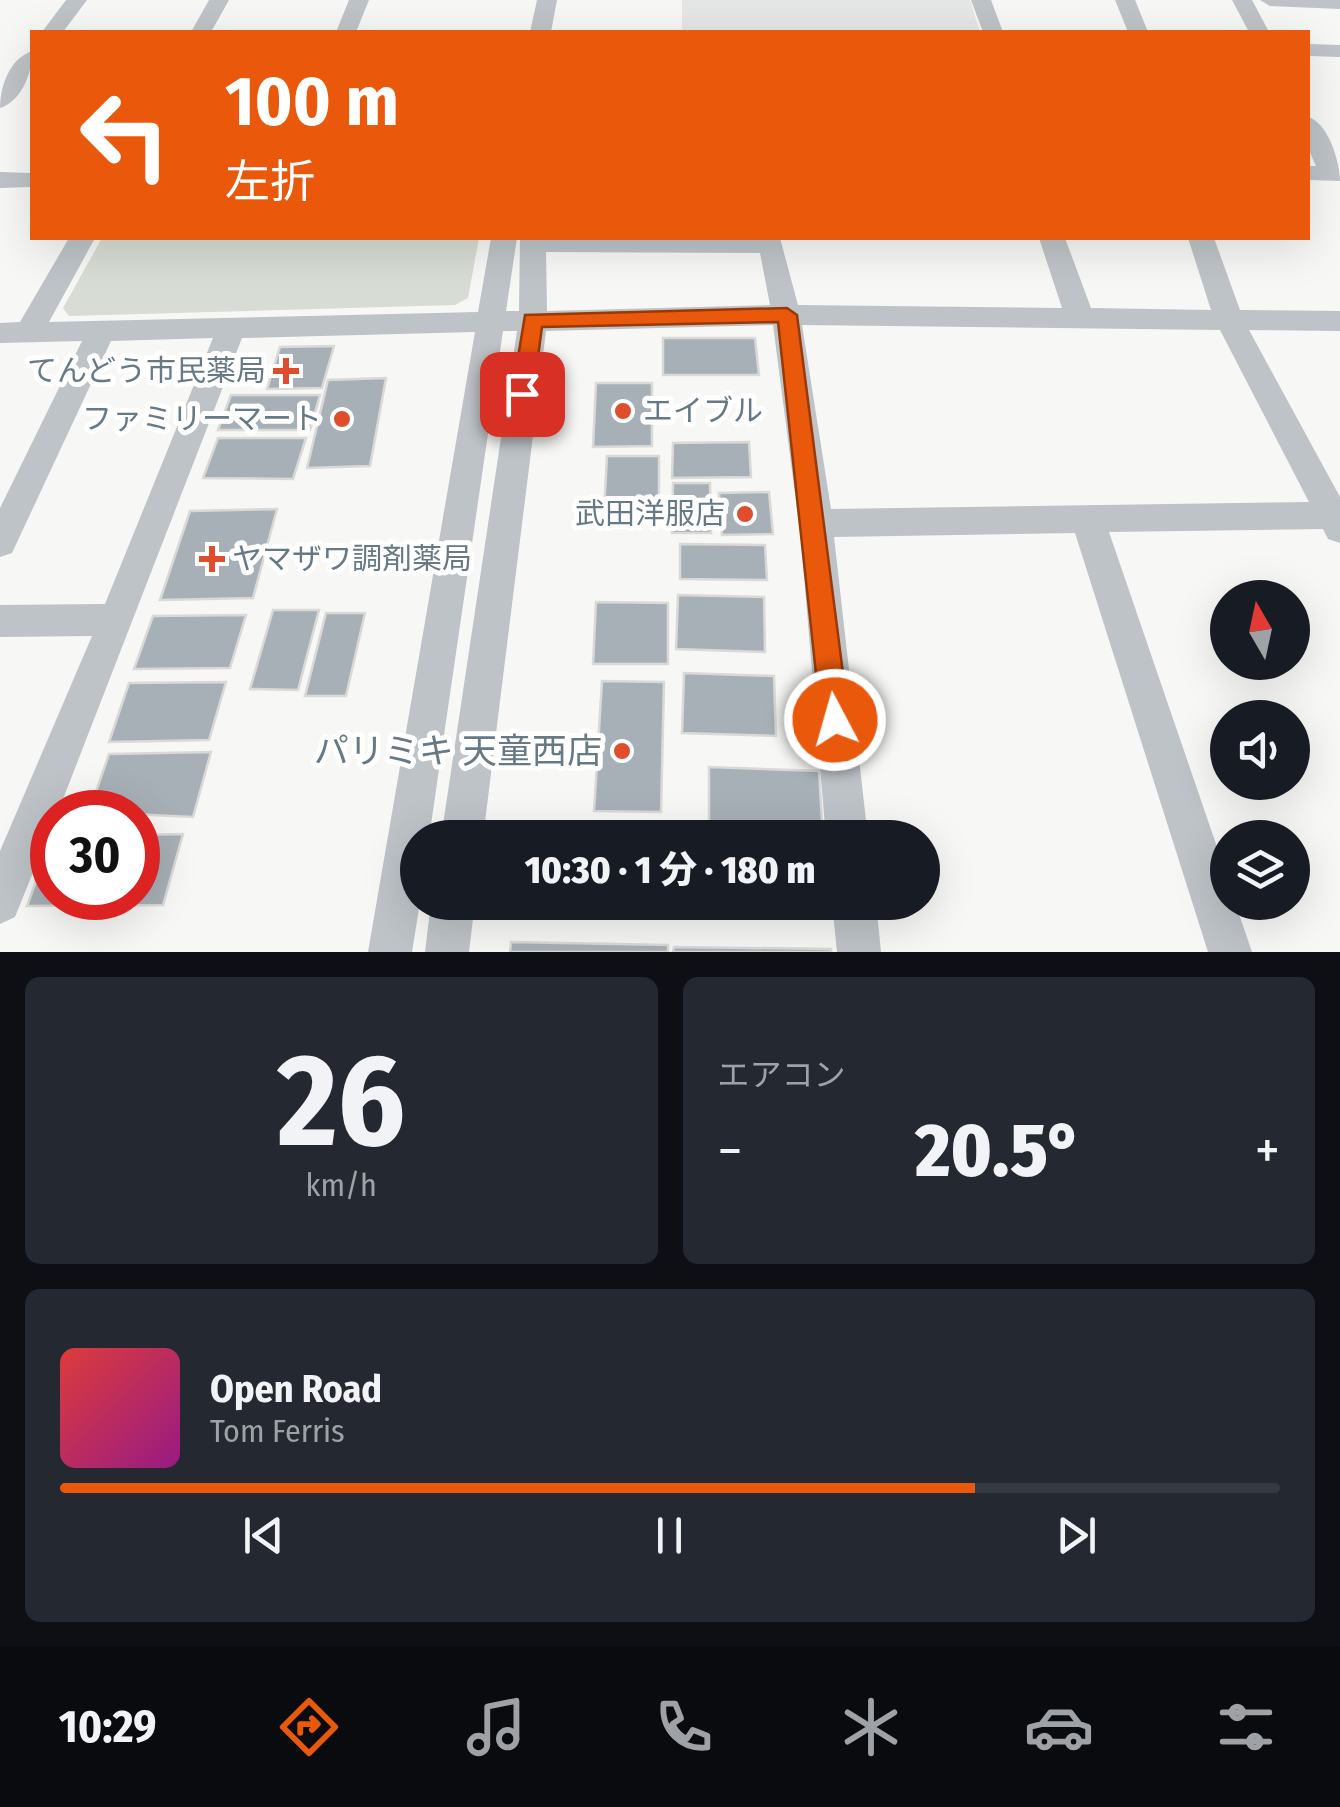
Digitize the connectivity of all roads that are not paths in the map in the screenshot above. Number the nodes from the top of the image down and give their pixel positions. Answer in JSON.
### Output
{"nodes":[{"id":1,"x":77,"y":0,"type":"edge"},
{"id":2,"x":220,"y":0,"type":"edge"},
{"id":3,"x":359,"y":0,"type":"edge"},
{"id":4,"x":547,"y":0,"type":"edge"},
{"id":5,"x":566,"y":0,"type":"edge"},
{"id":6,"x":980,"y":0,"type":"edge"},
{"id":7,"x":1125,"y":0,"type":"edge"},
{"id":8,"x":1242,"y":0,"type":"edge"},
{"id":9,"x":1270,"y":0,"type":"edge"},
{"id":10,"x":1340,"y":3,"type":"edge"},
{"id":11,"x":54,"y":30,"type":"edge"},
{"id":12,"x":202,"y":30,"type":"edge"},
{"id":13,"x":347,"y":30,"type":"edge"},
{"id":14,"x":541,"y":30,"type":"edge"},
{"id":15,"x":562,"y":30,"type":"edge"},
{"id":16,"x":992,"y":30,"type":"edge"},
{"id":17,"x":1137,"y":30,"type":"edge"},
{"id":18,"x":1258,"y":30,"type":"edge"},
{"id":19,"x":1310,"y":50,"type":"edge"},
{"id":20,"x":1340,"y":51,"type":"edge"},
{"id":21,"x":30,"y":61,"type":"edge"},
{"id":22,"x":0,"y":100,"type":"edge"},
{"id":23,"x":1310,"y":128,"type":"edge"},
{"id":24,"x":1324,"y":160,"type":"edge"},
{"id":25,"x":0,"y":180,"type":"edge"},
{"id":26,"x":30,"y":180,"type":"edge"},
{"id":27,"x":81,"y":240,"type":"edge"},
{"id":28,"x":523,"y":240,"type":"edge"},
{"id":29,"x":523,"y":240,"type":"edge"},
{"id":30,"x":586,"y":240,"type":"edge"},
{"id":31,"x":1053,"y":240,"type":"edge"},
{"id":32,"x":1202,"y":240,"type":"edge"},
{"id":33,"x":650,"y":241,"type":"edge"},
{"id":34,"x":721,"y":241,"type":"edge"},
{"id":35,"x":787,"y":315,"type":"junction"},
{"id":36,"x":1080,"y":318,"type":"junction"},
{"id":37,"x":532,"y":320,"type":"junction"},
{"id":38,"x":1229,"y":320,"type":"junction"},
{"id":39,"x":490,"y":321,"type":"junction"},
{"id":40,"x":1340,"y":321,"type":"edge"},
{"id":41,"x":231,"y":328,"type":"junction"},
{"id":42,"x":101,"y":331,"type":"junction"},
{"id":43,"x":15,"y":333,"type":"edge"},
{"id":44,"x":1338,"y":520,"type":"edge"},
{"id":45,"x":1088,"y":521,"type":"junction"},
{"id":46,"x":814,"y":523,"type":"junction"},
{"id":47,"x":0,"y":542,"type":"edge"},
{"id":48,"x":0,"y":620,"type":"edge"},
{"id":49,"x":118,"y":620,"type":"junction"},
{"id":50,"x":464,"y":820,"type":"edge"},
{"id":51,"x":845,"y":820,"type":"edge"},
{"id":52,"x":4,"y":885,"type":"edge"},
{"id":53,"x":451,"y":920,"type":"edge"},
{"id":54,"x":856,"y":920,"type":"edge"},
{"id":55,"x":390,"y":952,"type":"edge"},
{"id":56,"x":447,"y":952,"type":"edge"},
{"id":57,"x":859,"y":952,"type":"edge"},
{"id":58,"x":1230,"y":952,"type":"edge"}],
"edges":[{"from":1,"to":11,"type":"street"},
{"from":2,"to":12,"type":"street"},
{"from":3,"to":13,"type":"street"},
{"from":4,"to":14,"type":"street"},
{"from":5,"to":15,"type":"street"},
{"from":6,"to":16,"type":"street"},
{"from":7,"to":17,"type":"street"},
{"from":8,"to":18,"type":"street"},
{"from":9,"to":10,"type":"street"},
{"from":19,"to":20,"type":"street"},
{"from":21,"to":22,"type":"street"},
{"from":23,"to":24,"type":"street"},
{"from":25,"to":26,"type":"street"},
{"from":27,"to":43,"type":"street"},
{"from":28,"to":37,"type":"street"},
{"from":29,"to":39,"type":"street"},
{"from":30,"to":33,"type":"street"},
{"from":31,"to":36,"type":"street"},
{"from":32,"to":38,"type":"street"},
{"from":33,"to":34,"type":"street"},
{"from":34,"to":35,"type":"street"},
{"from":35,"to":36,"type":"street"},
{"from":35,"to":37,"type":"street"},
{"from":35,"to":46,"type":"street"},
{"from":36,"to":38,"type":"street"},
{"from":37,"to":39,"type":"street"},
{"from":37,"to":50,"type":"street"},
{"from":38,"to":40,"type":"street"},
{"from":38,"to":44,"type":"street"},
{"from":39,"to":41,"type":"street"},
{"from":39,"to":55,"type":"street"},
{"from":41,"to":42,"type":"street"},
{"from":41,"to":49,"type":"street"},
{"from":42,"to":43,"type":"street"},
{"from":42,"to":47,"type":"street"},
{"from":44,"to":45,"type":"street"},
{"from":45,"to":46,"type":"street"},
{"from":45,"to":58,"type":"street"},
{"from":46,"to":51,"type":"street"},
{"from":48,"to":49,"type":"street"},
{"from":49,"to":52,"type":"street"},
{"from":53,"to":56,"type":"street"},
{"from":54,"to":57,"type":"street"}]}
